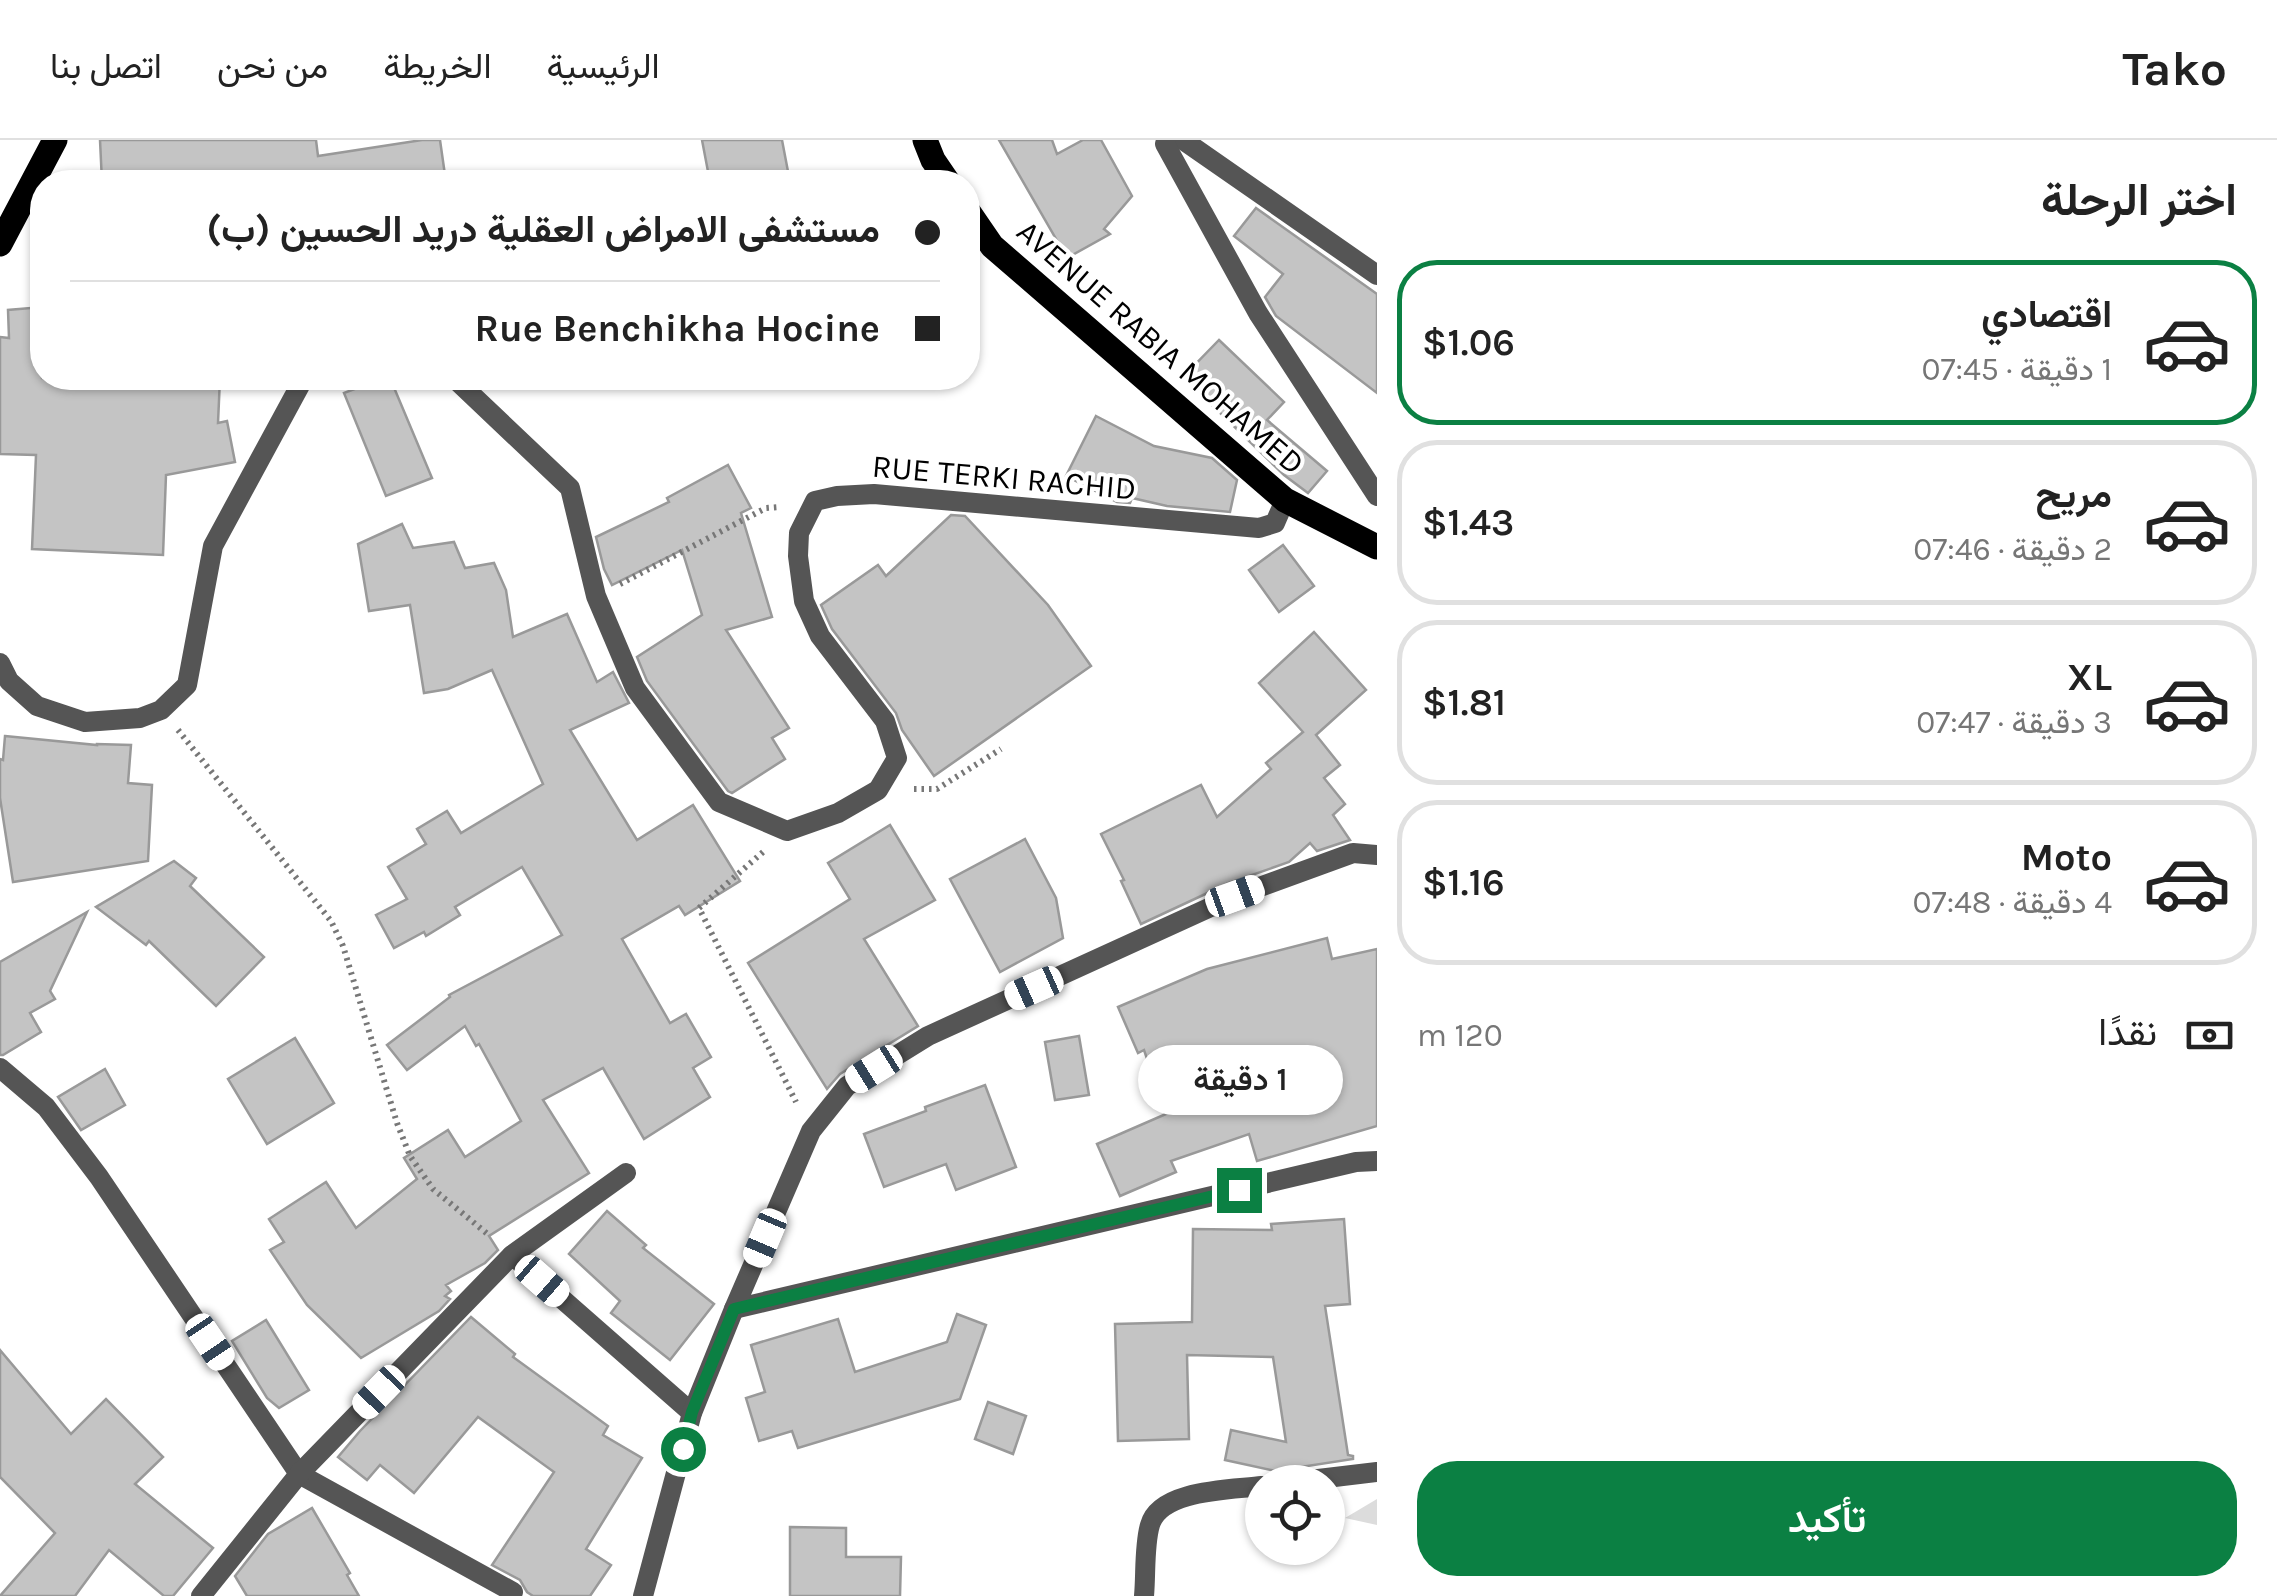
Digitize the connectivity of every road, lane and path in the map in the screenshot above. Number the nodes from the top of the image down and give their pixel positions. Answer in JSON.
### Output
{"nodes":[{"id":1,"x":55,"y":140,"type":"edge"},
{"id":2,"x":925,"y":140,"type":"edge"},
{"id":3,"x":1172,"y":141,"type":"edge"},
{"id":4,"x":39,"y":170,"type":"edge"},
{"id":5,"x":939,"y":170,"type":"edge"},
{"id":6,"x":30,"y":187,"type":"edge"},
{"id":7,"x":980,"y":228,"type":"edge"},
{"id":8,"x":0,"y":244,"type":"edge"},
{"id":9,"x":1377,"y":275,"type":"edge"},
{"id":10,"x":298,"y":390,"type":"edge"},
{"id":11,"x":467,"y":390,"type":"edge"},
{"id":12,"x":1377,"y":496,"type":"edge"},
{"id":13,"x":1285,"y":500,"type":"junction"},
{"id":14,"x":814,"y":501,"type":"junction"},
{"id":15,"x":1377,"y":547,"type":"edge"},
{"id":16,"x":596,"y":596,"type":"junction"},
{"id":17,"x":0,"y":663,"type":"edge"},
{"id":18,"x":161,"y":710,"type":"junction"},
{"id":19,"x":1001,"y":749,"type":"dead end"},
{"id":20,"x":878,"y":790,"type":"junction"},
{"id":21,"x":786,"y":831,"type":"junction"},
{"id":22,"x":1377,"y":855,"type":"edge"},
{"id":23,"x":0,"y":1068,"type":"edge"},
{"id":24,"x":811,"y":1131,"type":"junction"},
{"id":25,"x":1377,"y":1160,"type":"edge"},
{"id":26,"x":626,"y":1173,"type":"dead end"},
{"id":27,"x":512,"y":1255,"type":"junction"},
{"id":28,"x":734,"y":1309,"type":"junction"},
{"id":29,"x":692,"y":1412,"type":"junction"},
{"id":30,"x":1377,"y":1472,"type":"edge"},
{"id":31,"x":299,"y":1474,"type":"junction"},
{"id":32,"x":1345,"y":1476,"type":"edge"},
{"id":33,"x":1245,"y":1488,"type":"edge"},
{"id":34,"x":513,"y":1592,"type":"dead end"},
{"id":35,"x":201,"y":1596,"type":"edge"},
{"id":36,"x":643,"y":1596,"type":"edge"},
{"id":37,"x":1144,"y":1596,"type":"edge"}],
"edges":[{"from":1,"to":4,"type":"main road"},
{"from":2,"to":5,"type":"main road"},
{"from":3,"to":9,"type":"street"},
{"from":3,"to":12,"type":"street"},
{"from":6,"to":8,"type":"main road"},
{"from":7,"to":13,"type":"main road","name":"AVENUE RABIA MOHAMED"},
{"from":10,"to":18,"type":"street"},
{"from":11,"to":16,"type":"street"},
{"from":13,"to":14,"type":"street","name":"RUE TERKI RACHID"},
{"from":13,"to":15,"type":"main road","name":"AVENUE RABIA MOHAMED"},
{"from":14,"to":16,"type":"path"},
{"from":14,"to":20,"type":"street"},
{"from":16,"to":21,"type":"street"},
{"from":17,"to":18,"type":"street"},
{"from":18,"to":27,"type":"path"},
{"from":19,"to":20,"type":"path"},
{"from":20,"to":21,"type":"street"},
{"from":21,"to":24,"type":"path"},
{"from":22,"to":24,"type":"street"},
{"from":23,"to":31,"type":"street"},
{"from":24,"to":28,"type":"street"},
{"from":25,"to":28,"type":"street"},
{"from":26,"to":27,"type":"street"},
{"from":27,"to":29,"type":"street"},
{"from":27,"to":31,"type":"street"},
{"from":28,"to":29,"type":"street"},
{"from":29,"to":36,"type":"street"},
{"from":30,"to":32,"type":"street"},
{"from":31,"to":34,"type":"street"},
{"from":31,"to":35,"type":"street"},
{"from":33,"to":37,"type":"street"}]}
